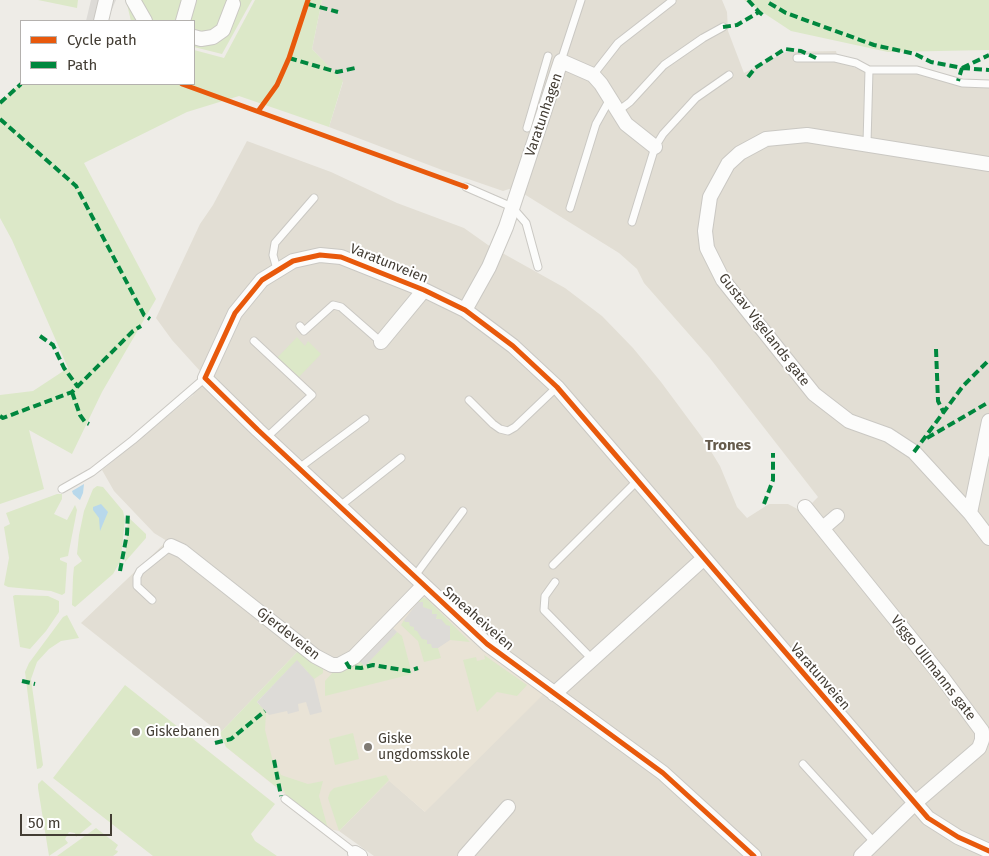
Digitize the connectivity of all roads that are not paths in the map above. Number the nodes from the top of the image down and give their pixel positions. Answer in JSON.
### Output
{"nodes":[{"id":1,"x":106,"y":0,"type":"edge"},
{"id":2,"x":133,"y":0,"type":"edge"},
{"id":3,"x":189,"y":0,"type":"edge"},
{"id":4,"x":581,"y":0,"type":"edge"},
{"id":5,"x":235,"y":1,"type":"edge"},
{"id":6,"x":672,"y":1,"type":"edge"},
{"id":7,"x":100,"y":20,"type":"edge"},
{"id":8,"x":144,"y":20,"type":"edge"},
{"id":9,"x":183,"y":20,"type":"edge"},
{"id":10,"x":723,"y":27,"type":"dead end"},
{"id":11,"x":195,"y":37,"type":"edge"},
{"id":12,"x":796,"y":58,"type":"dead end"},
{"id":13,"x":555,"y":59,"type":"junction"},
{"id":14,"x":869,"y":70,"type":"junction"},
{"id":15,"x":593,"y":75,"type":"junction"},
{"id":16,"x":729,"y":75,"type":"dead end"},
{"id":17,"x":989,"y":84,"type":"edge"},
{"id":18,"x":610,"y":99,"type":"junction"},
{"id":19,"x":618,"y":111,"type":"junction"},
{"id":20,"x":527,"y":128,"type":"dead end"},
{"id":21,"x":867,"y":143,"type":"junction"},
{"id":22,"x":655,"y":147,"type":"junction"},
{"id":23,"x":989,"y":164,"type":"edge"},
{"id":24,"x":466,"y":187,"type":"dead end"},
{"id":25,"x":314,"y":198,"type":"dead end"},
{"id":26,"x":512,"y":207,"type":"junction"},
{"id":27,"x":570,"y":208,"type":"dead end"},
{"id":28,"x":632,"y":222,"type":"dead end"},
{"id":29,"x":538,"y":267,"type":"dead end"},
{"id":30,"x":276,"y":269,"type":"junction"},
{"id":31,"x":424,"y":290,"type":"junction"},
{"id":32,"x":465,"y":310,"type":"junction"},
{"id":33,"x":300,"y":326,"type":"dead end"},
{"id":34,"x":254,"y":341,"type":"dead end"},
{"id":35,"x":381,"y":342,"type":"joint"},
{"id":36,"x":205,"y":378,"type":"junction"},
{"id":37,"x":557,"y":388,"type":"junction"},
{"id":38,"x":469,"y":400,"type":"dead end"},
{"id":39,"x":365,"y":419,"type":"dead end"},
{"id":40,"x":989,"y":420,"type":"edge"},
{"id":41,"x":267,"y":437,"type":"junction"},
{"id":42,"x":401,"y":458,"type":"dead end"},
{"id":43,"x":300,"y":468,"type":"junction"},
{"id":44,"x":636,"y":482,"type":"junction"},
{"id":45,"x":62,"y":489,"type":"dead end"},
{"id":46,"x":340,"y":506,"type":"junction"},
{"id":47,"x":806,"y":507,"type":"dead end"},
{"id":48,"x":463,"y":511,"type":"dead end"},
{"id":49,"x":970,"y":513,"type":"junction"},
{"id":50,"x":837,"y":516,"type":"dead end"},
{"id":51,"x":822,"y":528,"type":"junction"},
{"id":52,"x":989,"y":538,"type":"edge"},
{"id":53,"x":171,"y":546,"type":"joint"},
{"id":54,"x":703,"y":558,"type":"junction"},
{"id":55,"x":554,"y":565,"type":"dead end"},
{"id":56,"x":419,"y":581,"type":"junction"},
{"id":57,"x":555,"y":582,"type":"dead end"},
{"id":58,"x":152,"y":600,"type":"dead end"},
{"id":59,"x":592,"y":659,"type":"junction"},
{"id":60,"x":554,"y":694,"type":"junction"},
{"id":61,"x":803,"y":764,"type":"dead end"},
{"id":62,"x":285,"y":799,"type":"dead end"},
{"id":63,"x":915,"y":803,"type":"junction"},
{"id":64,"x":508,"y":807,"type":"dead end"},
{"id":65,"x":874,"y":842,"type":"junction"},
{"id":66,"x":989,"y":851,"type":"edge"},
{"id":67,"x":357,"y":855,"type":"edge"},
{"id":68,"x":465,"y":856,"type":"edge"},
{"id":69,"x":754,"y":856,"type":"edge"},
{"id":70,"x":861,"y":856,"type":"edge"}],
"edges":[{"from":1,"to":7,"type":"street"},
{"from":2,"to":8,"type":"street"},
{"from":3,"to":9,"type":"street"},
{"from":4,"to":13,"type":"lane"},
{"from":5,"to":11,"type":"street"},
{"from":6,"to":15,"type":"lane"},
{"from":10,"to":19,"type":"lane"},
{"from":12,"to":14,"type":"lane"},
{"from":13,"to":15,"type":"street","name":"Varatunhagen"},
{"from":13,"to":20,"type":"lane"},
{"from":13,"to":26,"type":"street","name":"Varatunhagen"},
{"from":14,"to":17,"type":"lane"},
{"from":14,"to":21,"type":"lane"},
{"from":15,"to":18,"type":"street"},
{"from":16,"to":22,"type":"lane"},
{"from":18,"to":19,"type":"street"},
{"from":18,"to":27,"type":"lane"},
{"from":19,"to":22,"type":"street"},
{"from":21,"to":23,"type":"street","name":"Gustav Vigelands gate"},
{"from":21,"to":49,"type":"street","name":"Gustav Vigelands gate"},
{"from":22,"to":28,"type":"lane"},
{"from":24,"to":26,"type":"lane"},
{"from":25,"to":30,"type":"lane"},
{"from":26,"to":29,"type":"lane"},
{"from":26,"to":32,"type":"street","name":"Varatunhagen"},
{"from":30,"to":31,"type":"street","name":"Varatunveien"},
{"from":30,"to":36,"type":"street","name":"Varatunveien"},
{"from":31,"to":32,"type":"street","name":"Varatunveien"},
{"from":31,"to":35,"type":"street"},
{"from":32,"to":37,"type":"street","name":"Varatunveien"},
{"from":33,"to":35,"type":"lane"},
{"from":34,"to":41,"type":"lane"},
{"from":36,"to":41,"type":"street","name":"Smeaheiveien"},
{"from":36,"to":45,"type":"lane"},
{"from":37,"to":38,"type":"lane"},
{"from":37,"to":44,"type":"street","name":"Varatunveien"},
{"from":39,"to":43,"type":"lane"},
{"from":40,"to":49,"type":"street"},
{"from":41,"to":43,"type":"street","name":"Smeaheiveien"},
{"from":42,"to":46,"type":"lane"},
{"from":43,"to":46,"type":"street","name":"Smeaheiveien"},
{"from":44,"to":54,"type":"street","name":"Varatunveien"},
{"from":44,"to":55,"type":"lane"},
{"from":46,"to":56,"type":"street","name":"Smeaheiveien"},
{"from":47,"to":51,"type":"street","name":"Viggo Ullmanns gate"},
{"from":48,"to":56,"type":"lane"},
{"from":49,"to":52,"type":"street","name":"Gustav Vigelands gate"},
{"from":50,"to":51,"type":"street"},
{"from":51,"to":63,"type":"street","name":"Viggo Ullmanns gate"},
{"from":53,"to":56,"type":"street","name":"Gjerdeveien"},
{"from":53,"to":58,"type":"lane"},
{"from":54,"to":59,"type":"street"},
{"from":54,"to":63,"type":"street","name":"Varatunveien"},
{"from":56,"to":60,"type":"street","name":"Smeaheiveien"},
{"from":57,"to":59,"type":"lane"},
{"from":59,"to":60,"type":"street"},
{"from":60,"to":69,"type":"street","name":"Smeaheiveien"},
{"from":61,"to":65,"type":"lane"},
{"from":62,"to":67,"type":"lane"},
{"from":63,"to":65,"type":"street","name":"Viggo Ullmanns gate"},
{"from":63,"to":66,"type":"street","name":"Varatunveien"},
{"from":64,"to":68,"type":"street"},
{"from":65,"to":70,"type":"street","name":"Viggo Ullmanns gate"}]}
